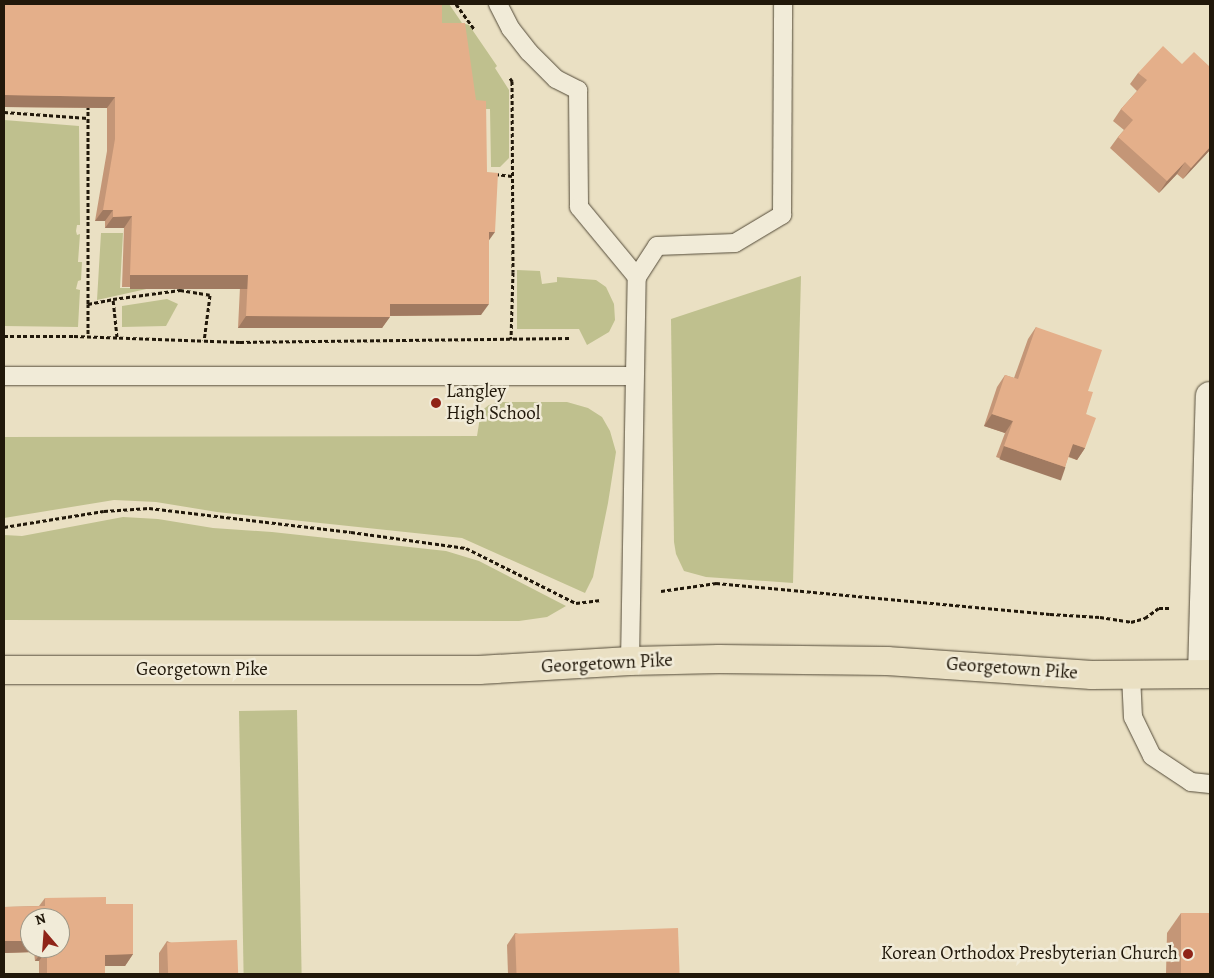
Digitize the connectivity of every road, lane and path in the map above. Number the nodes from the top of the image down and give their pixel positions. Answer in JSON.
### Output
{"nodes":[{"id":1,"x":456,"y":4,"type":"edge"},
{"id":2,"x":498,"y":4,"type":"edge"},
{"id":3,"x":783,"y":4,"type":"edge"},
{"id":4,"x":479,"y":35,"type":"dead end"},
{"id":5,"x":507,"y":74,"type":"dead end"},
{"id":6,"x":88,"y":99,"type":"edge"},
{"id":7,"x":4,"y":112,"type":"edge"},
{"id":8,"x":88,"y":118,"type":"junction"},
{"id":9,"x":491,"y":174,"type":"edge"},
{"id":10,"x":512,"y":176,"type":"junction"},
{"id":11,"x":637,"y":276,"type":"junction"},
{"id":12,"x":113,"y":299,"type":"junction"},
{"id":13,"x":88,"y":304,"type":"junction"},
{"id":14,"x":4,"y":336,"type":"edge"},
{"id":15,"x":88,"y":336,"type":"junction"},
{"id":16,"x":118,"y":337,"type":"junction"},
{"id":17,"x":570,"y":338,"type":"dead end"},
{"id":18,"x":511,"y":339,"type":"junction"},
{"id":19,"x":204,"y":341,"type":"junction"},
{"id":20,"x":4,"y":376,"type":"edge"},
{"id":21,"x":634,"y":376,"type":"junction"},
{"id":22,"x":1210,"y":396,"type":"edge"},
{"id":23,"x":630,"y":661,"type":"junction"},
{"id":24,"x":4,"y":670,"type":"edge"},
{"id":25,"x":1131,"y":674,"type":"junction"},
{"id":26,"x":1206,"y":674,"type":"edge"},
{"id":27,"x":1210,"y":784,"type":"edge"}],
"edges":[{"from":1,"to":4,"type":"path"},
{"from":2,"to":11,"type":"lane"},
{"from":3,"to":11,"type":"lane"},
{"from":5,"to":10,"type":"path"},
{"from":6,"to":8,"type":"path"},
{"from":7,"to":8,"type":"path"},
{"from":8,"to":13,"type":"path"},
{"from":9,"to":10,"type":"path"},
{"from":10,"to":18,"type":"path"},
{"from":11,"to":21,"type":"lane"},
{"from":12,"to":13,"type":"path"},
{"from":12,"to":16,"type":"path"},
{"from":12,"to":19,"type":"path"},
{"from":13,"to":15,"type":"path"},
{"from":14,"to":15,"type":"path"},
{"from":15,"to":16,"type":"path"},
{"from":16,"to":19,"type":"path"},
{"from":17,"to":18,"type":"path"},
{"from":18,"to":19,"type":"path"},
{"from":20,"to":21,"type":"lane"},
{"from":21,"to":23,"type":"lane"},
{"from":22,"to":26,"type":"street"},
{"from":23,"to":24,"type":"main road","name":"Georgetown Pike"},
{"from":23,"to":25,"type":"main road","name":"Georgetown Pike"},
{"from":25,"to":26,"type":"main road","name":"Georgetown Pike"},
{"from":25,"to":27,"type":"lane"}]}
